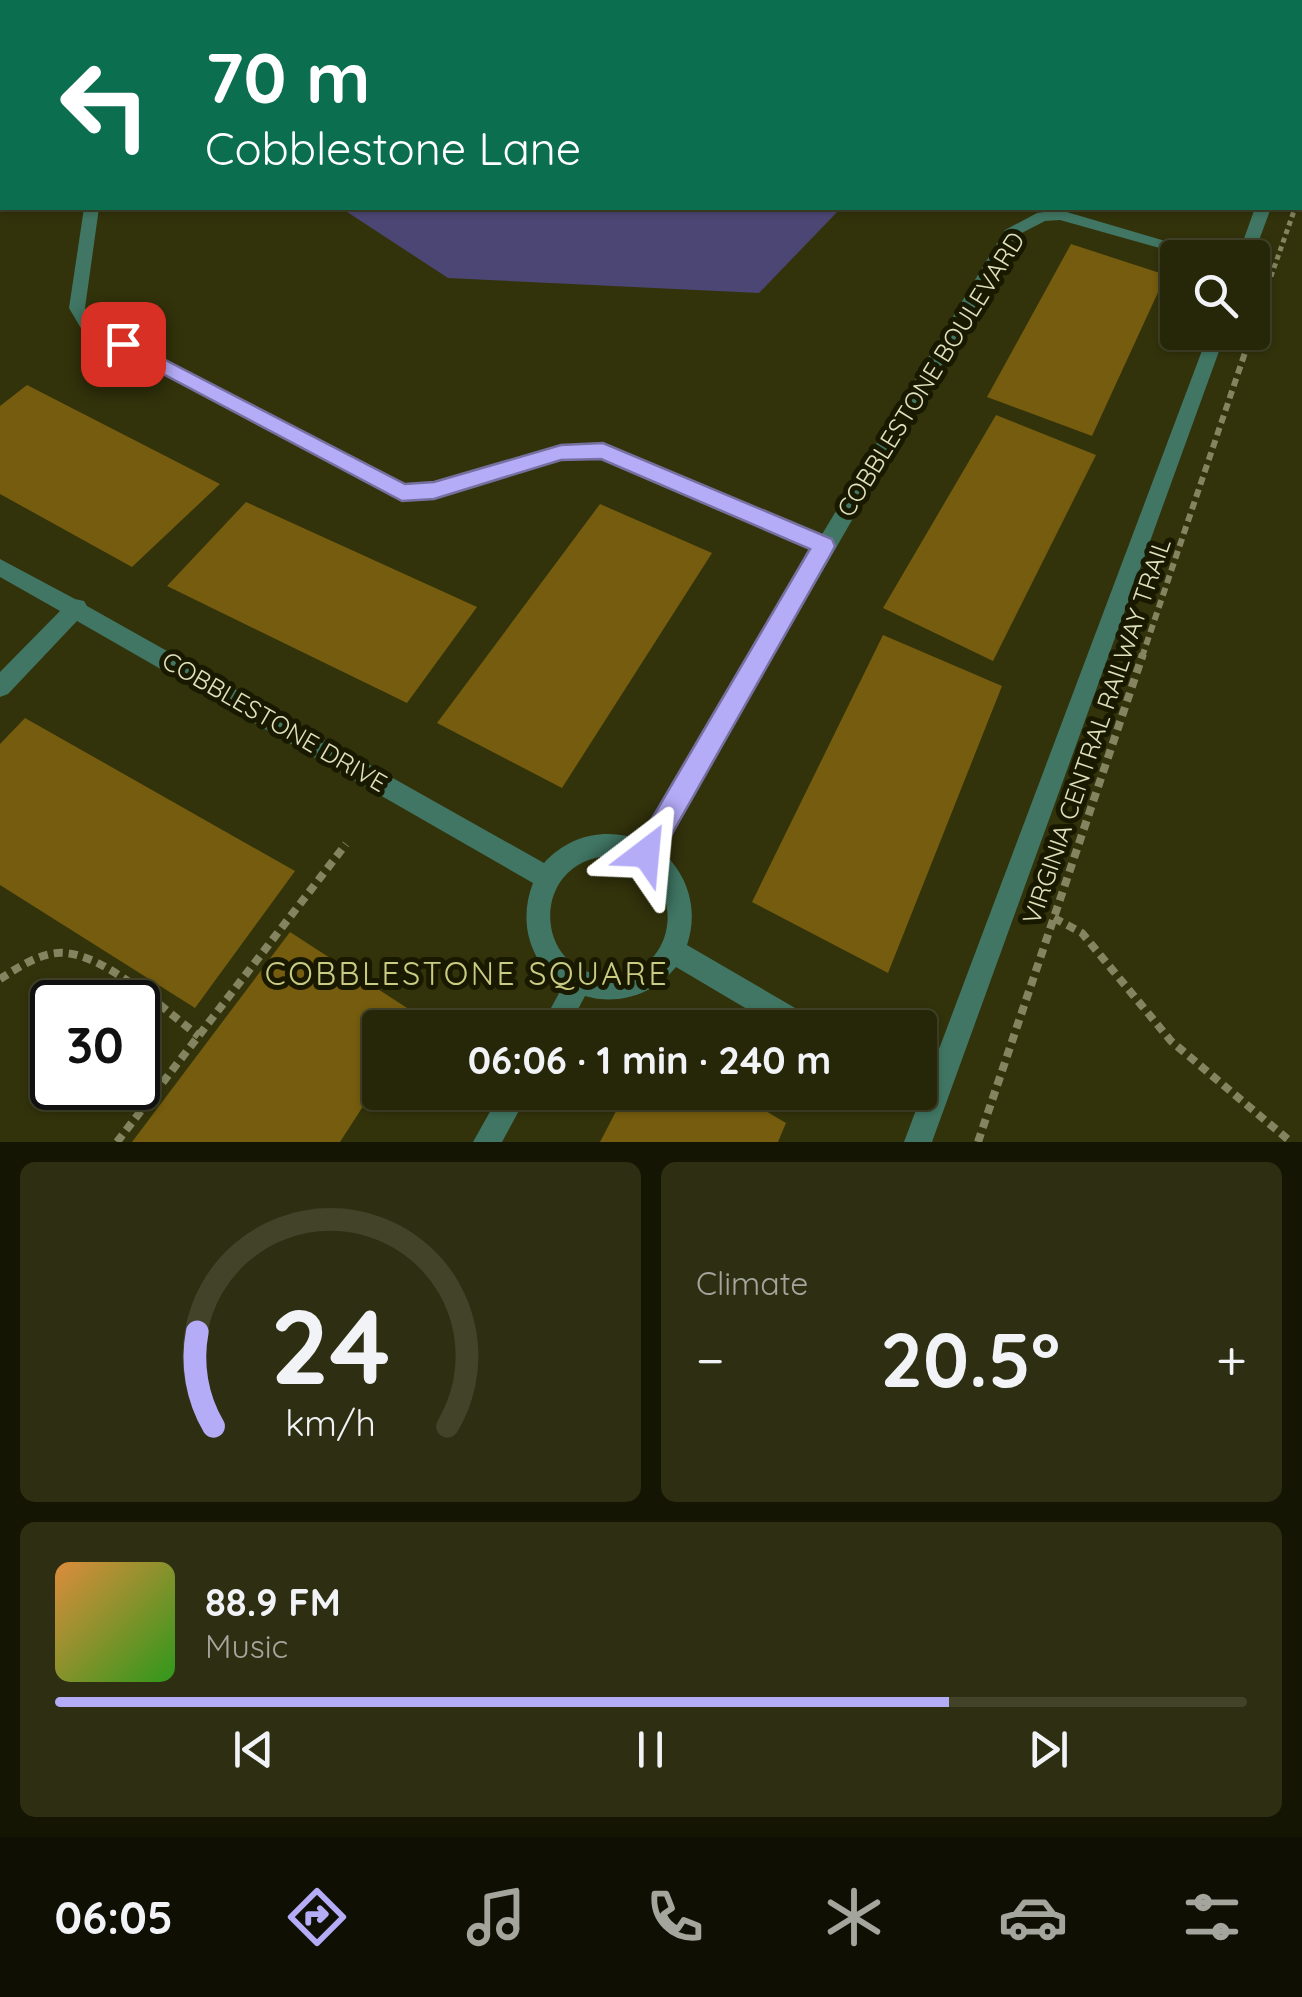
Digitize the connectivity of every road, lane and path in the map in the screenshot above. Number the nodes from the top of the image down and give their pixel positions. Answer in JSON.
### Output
{"nodes":[{"id":1,"x":1302,"y":5,"type":"edge"},
{"id":2,"x":1302,"y":24,"type":"edge"},
{"id":3,"x":91,"y":210,"type":"edge"},
{"id":4,"x":1262,"y":210,"type":"edge"},
{"id":5,"x":1294,"y":210,"type":"edge"},
{"id":6,"x":1251,"y":240,"type":"edge"},
{"id":7,"x":1160,"y":242,"type":"edge"},
{"id":8,"x":1270,"y":280,"type":"edge"},
{"id":9,"x":1211,"y":350,"type":"edge"},
{"id":10,"x":1246,"y":350,"type":"edge"},
{"id":11,"x":824,"y":546,"type":"junction"},
{"id":12,"x":0,"y":567,"type":"edge"},
{"id":13,"x":77,"y":607,"type":"junction"},
{"id":14,"x":0,"y":687,"type":"edge"},
{"id":15,"x":346,"y":844,"type":"dead end"},
{"id":16,"x":646,"y":853,"type":"junction"},
{"id":17,"x":548,"y":878,"type":"junction"},
{"id":18,"x":1053,"y":918,"type":"junction"},
{"id":19,"x":672,"y":950,"type":"junction"},
{"id":20,"x":0,"y":979,"type":"edge"},
{"id":21,"x":578,"y":982,"type":"junction"},
{"id":22,"x":563,"y":1010,"type":"edge"},
{"id":23,"x":774,"y":1010,"type":"edge"},
{"id":24,"x":198,"y":1036,"type":"junction"},
{"id":25,"x":937,"y":1066,"type":"edge"},
{"id":26,"x":506,"y":1110,"type":"edge"},
{"id":27,"x":923,"y":1110,"type":"edge"},
{"id":28,"x":117,"y":1142,"type":"edge"},
{"id":29,"x":487,"y":1142,"type":"edge"},
{"id":30,"x":918,"y":1142,"type":"edge"},
{"id":31,"x":978,"y":1142,"type":"edge"},
{"id":32,"x":1291,"y":1142,"type":"edge"}],
"edges":[{"from":1,"to":2,"type":"street"},
{"from":3,"to":11,"type":"street"},
{"from":4,"to":6,"type":"street"},
{"from":5,"to":8,"type":"path","name":"VIRGINIA CENTRAL RAILWAY TRAIL"},
{"from":7,"to":11,"type":"street","name":"COBBLESTONE BOULEVARD"},
{"from":9,"to":25,"type":"street"},
{"from":10,"to":18,"type":"path","name":"VIRGINIA CENTRAL RAILWAY TRAIL"},
{"from":11,"to":16,"type":"street","name":"COBBLESTONE BOULEVARD"},
{"from":12,"to":13,"type":"street","name":"COBBLESTONE DRIVE"},
{"from":13,"to":14,"type":"street"},
{"from":13,"to":17,"type":"street","name":"COBBLESTONE DRIVE"},
{"from":15,"to":24,"type":"path"},
{"from":16,"to":17,"type":"street"},
{"from":16,"to":19,"type":"street"},
{"from":17,"to":21,"type":"street"},
{"from":18,"to":31,"type":"path","name":"VIRGINIA CENTRAL RAILWAY TRAIL"},
{"from":18,"to":32,"type":"path"},
{"from":19,"to":21,"type":"street"},
{"from":19,"to":23,"type":"street"},
{"from":20,"to":24,"type":"path"},
{"from":21,"to":22,"type":"street"},
{"from":24,"to":28,"type":"path"},
{"from":26,"to":29,"type":"street"},
{"from":27,"to":30,"type":"street"}]}
